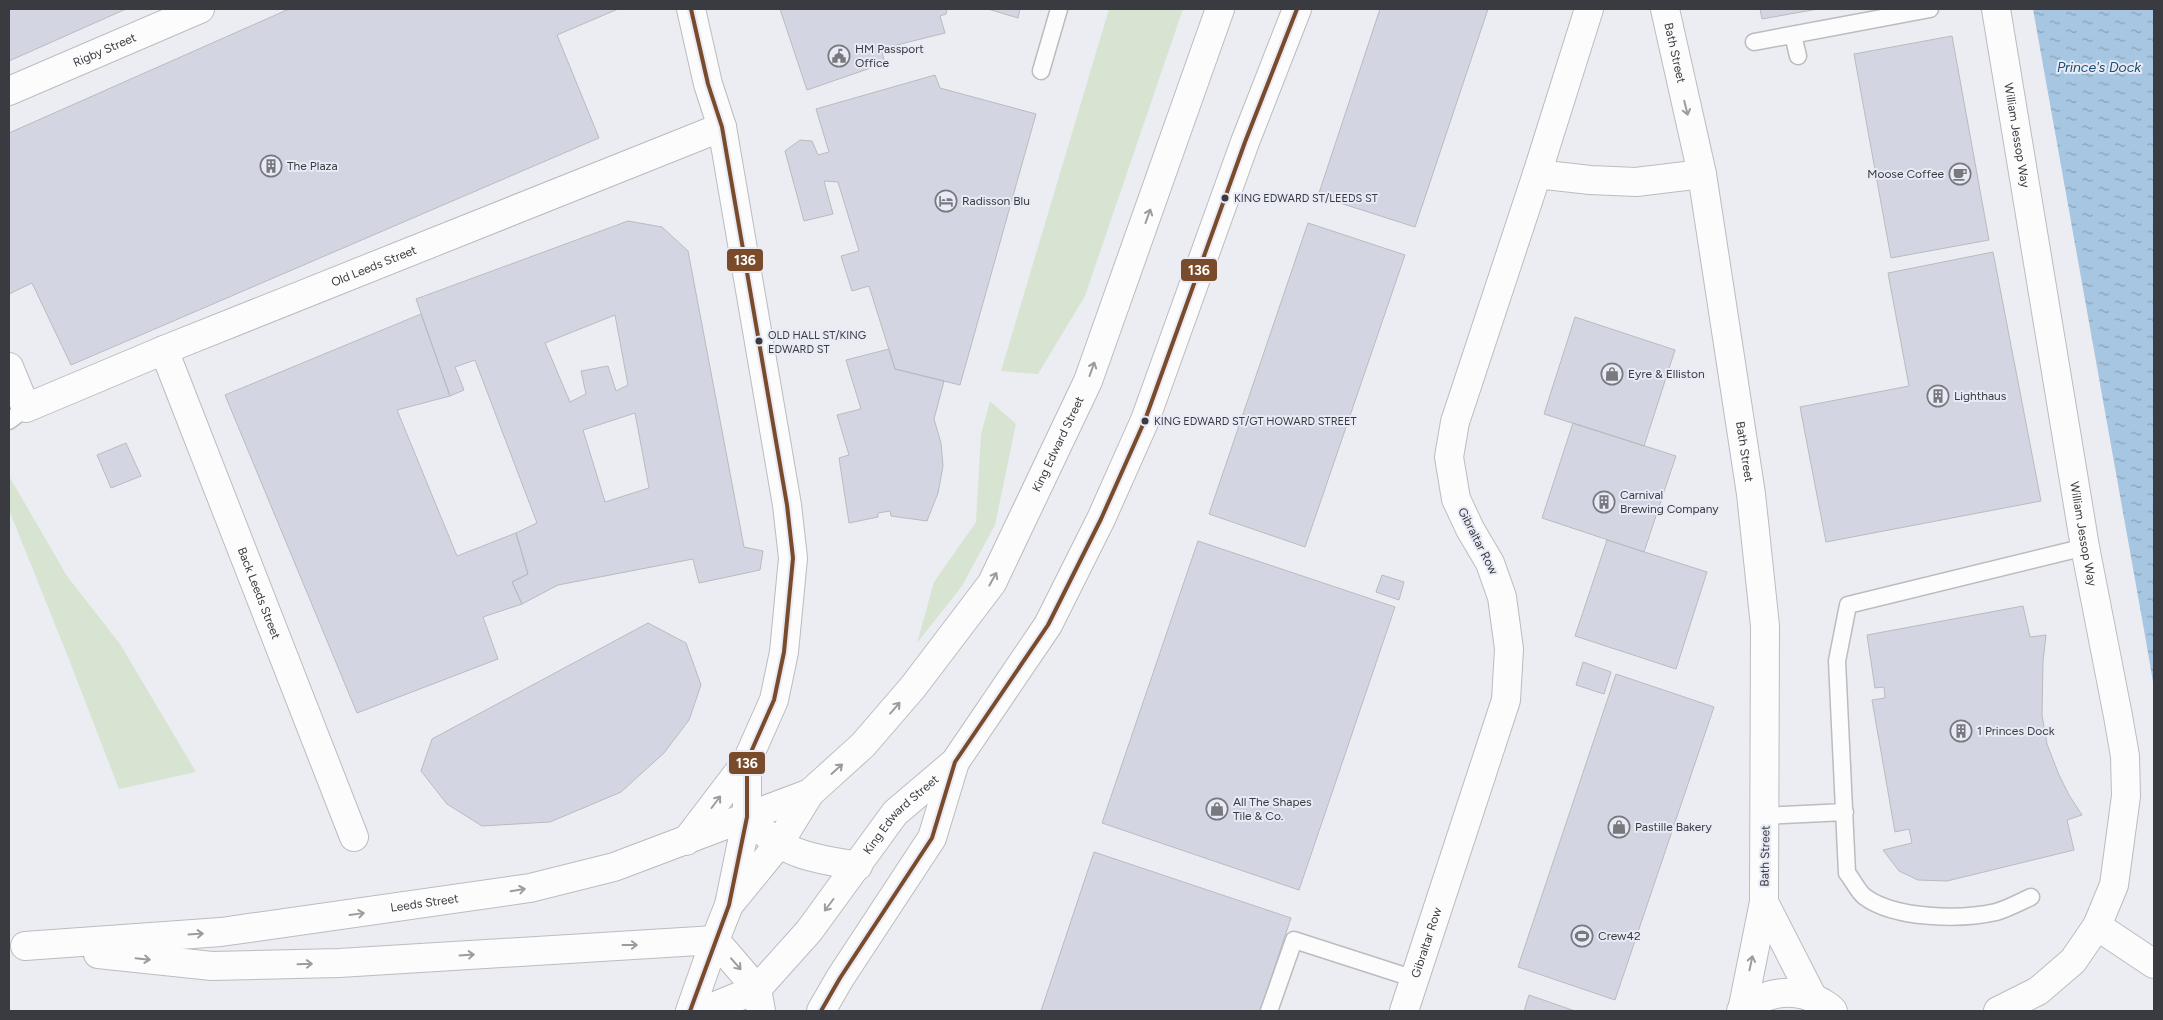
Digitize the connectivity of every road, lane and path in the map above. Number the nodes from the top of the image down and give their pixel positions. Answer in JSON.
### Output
{"nodes":[{"id":1,"x":200,"y":9,"type":"edge"},
{"id":2,"x":691,"y":9,"type":"edge"},
{"id":3,"x":1059,"y":9,"type":"edge"},
{"id":4,"x":1220,"y":9,"type":"edge"},
{"id":5,"x":1297,"y":9,"type":"edge"},
{"id":6,"x":1589,"y":9,"type":"edge"},
{"id":7,"x":1665,"y":9,"type":"edge"},
{"id":8,"x":1930,"y":9,"type":"edge"},
{"id":9,"x":1996,"y":9,"type":"edge"},
{"id":10,"x":1793,"y":35,"type":"junction"},
{"id":11,"x":1754,"y":42,"type":"dead end"},
{"id":12,"x":1798,"y":56,"type":"dead end"},
{"id":13,"x":1041,"y":70,"type":"dead end"},
{"id":14,"x":9,"y":91,"type":"edge"},
{"id":15,"x":722,"y":127,"type":"junction"},
{"id":16,"x":1537,"y":174,"type":"junction"},
{"id":17,"x":1702,"y":174,"type":"junction"},
{"id":18,"x":164,"y":350,"type":"junction"},
{"id":19,"x":9,"y":367,"type":"edge"},
{"id":20,"x":17,"y":415,"type":"edge"},
{"id":21,"x":2084,"y":547,"type":"junction"},
{"id":22,"x":747,"y":761,"type":"junction"},
{"id":23,"x":955,"y":762,"type":"junction"},
{"id":24,"x":810,"y":792,"type":"junction"},
{"id":25,"x":1845,"y":812,"type":"junction"},
{"id":26,"x":1765,"y":816,"type":"junction"},
{"id":27,"x":747,"y":817,"type":"junction"},
{"id":28,"x":354,"y":837,"type":"dead end"},
{"id":29,"x":686,"y":841,"type":"junction"},
{"id":30,"x":778,"y":845,"type":"junction"},
{"id":31,"x":858,"y":866,"type":"junction"},
{"id":32,"x":2031,"y":897,"type":"dead end"},
{"id":33,"x":1764,"y":902,"type":"junction"},
{"id":34,"x":729,"y":905,"type":"junction"},
{"id":35,"x":2097,"y":926,"type":"junction"},
{"id":36,"x":714,"y":940,"type":"junction"},
{"id":37,"x":17,"y":945,"type":"edge"},
{"id":38,"x":2154,"y":964,"type":"edge"},
{"id":39,"x":1415,"y":979,"type":"junction"},
{"id":40,"x":759,"y":1000,"type":"edge"},
{"id":41,"x":1831,"y":1007,"type":"edge"},
{"id":42,"x":690,"y":1011,"type":"edge"},
{"id":43,"x":703,"y":1011,"type":"edge"},
{"id":44,"x":821,"y":1011,"type":"edge"},
{"id":45,"x":1269,"y":1011,"type":"edge"},
{"id":46,"x":1404,"y":1011,"type":"edge"},
{"id":47,"x":1741,"y":1011,"type":"edge"},
{"id":48,"x":1998,"y":1011,"type":"edge"}],
"edges":[{"from":1,"to":14,"type":"main road","name":"Rigby Street"},
{"from":2,"to":15,"type":"main road"},
{"from":3,"to":13,"type":"lane"},
{"from":24,"to":4,"type":"main road","name":"King Edward Street","one_way":true},
{"from":5,"to":23,"type":"main road","name":"King Edward Street"},
{"from":6,"to":16,"type":"main road","name":"Gibraltar Row"},
{"from":7,"to":17,"type":"main road","name":"Bath Street","one_way":true},
{"from":8,"to":10,"type":"lane"},
{"from":9,"to":21,"type":"main road","name":"William Jessop Way"},
{"from":10,"to":11,"type":"lane"},
{"from":10,"to":12,"type":"lane"},
{"from":15,"to":18,"type":"main road","name":"Old Leeds Street"},
{"from":15,"to":22,"type":"main road"},
{"from":16,"to":17,"type":"main road"},
{"from":16,"to":39,"type":"main road","name":"Gibraltar Row"},
{"from":17,"to":26,"type":"main road","name":"Bath Street"},
{"from":18,"to":20,"type":"main road","name":"Old Leeds Street"},
{"from":18,"to":28,"type":"main road","name":"Back Leeds Street"},
{"from":19,"to":20,"type":"main road"},
{"from":21,"to":25,"type":"lane"},
{"from":21,"to":35,"type":"main road","name":"William Jessop Way"},
{"from":22,"to":27,"type":"main road"},
{"from":29,"to":22,"type":"main road","one_way":true},
{"from":23,"to":31,"type":"main road","name":"King Edward Street"},
{"from":23,"to":44,"type":"main road"},
{"from":24,"to":27,"type":"main road","name":"Leeds Street"},
{"from":24,"to":30,"type":"main road","name":"King Edward Street"},
{"from":25,"to":26,"type":"lane"},
{"from":25,"to":32,"type":"lane"},
{"from":26,"to":33,"type":"main road","name":"Bath Street"},
{"from":27,"to":29,"type":"main road","name":"Leeds Street"},
{"from":27,"to":30,"type":"main road","name":"King Edward Street"},
{"from":27,"to":34,"type":"main road"},
{"from":37,"to":29,"type":"main road","name":"Leeds Street","one_way":true},
{"from":30,"to":31,"type":"main road","name":"King Edward Street"},
{"from":30,"to":34,"type":"main road","name":"King Edward Street"},
{"from":31,"to":40,"type":"main road","name":"King Edward Street","one_way":true},
{"from":33,"to":41,"type":"main road","name":"Bath Street"},
{"from":47,"to":33,"type":"main road","name":"Bath Street","one_way":true},
{"from":34,"to":36,"type":"main road"},
{"from":35,"to":38,"type":"main road"},
{"from":35,"to":48,"type":"main road","name":"William Jessop Way"},
{"from":37,"to":36,"type":"main road","name":"Leeds Street","one_way":true},
{"from":36,"to":40,"type":"main road","one_way":true},
{"from":36,"to":42,"type":"main road"},
{"from":39,"to":45,"type":"lane"},
{"from":39,"to":46,"type":"main road","name":"Gibraltar Row"},
{"from":40,"to":43,"type":"main road","name":"King Edward Street"},
{"from":41,"to":47,"type":"main road"}]}
